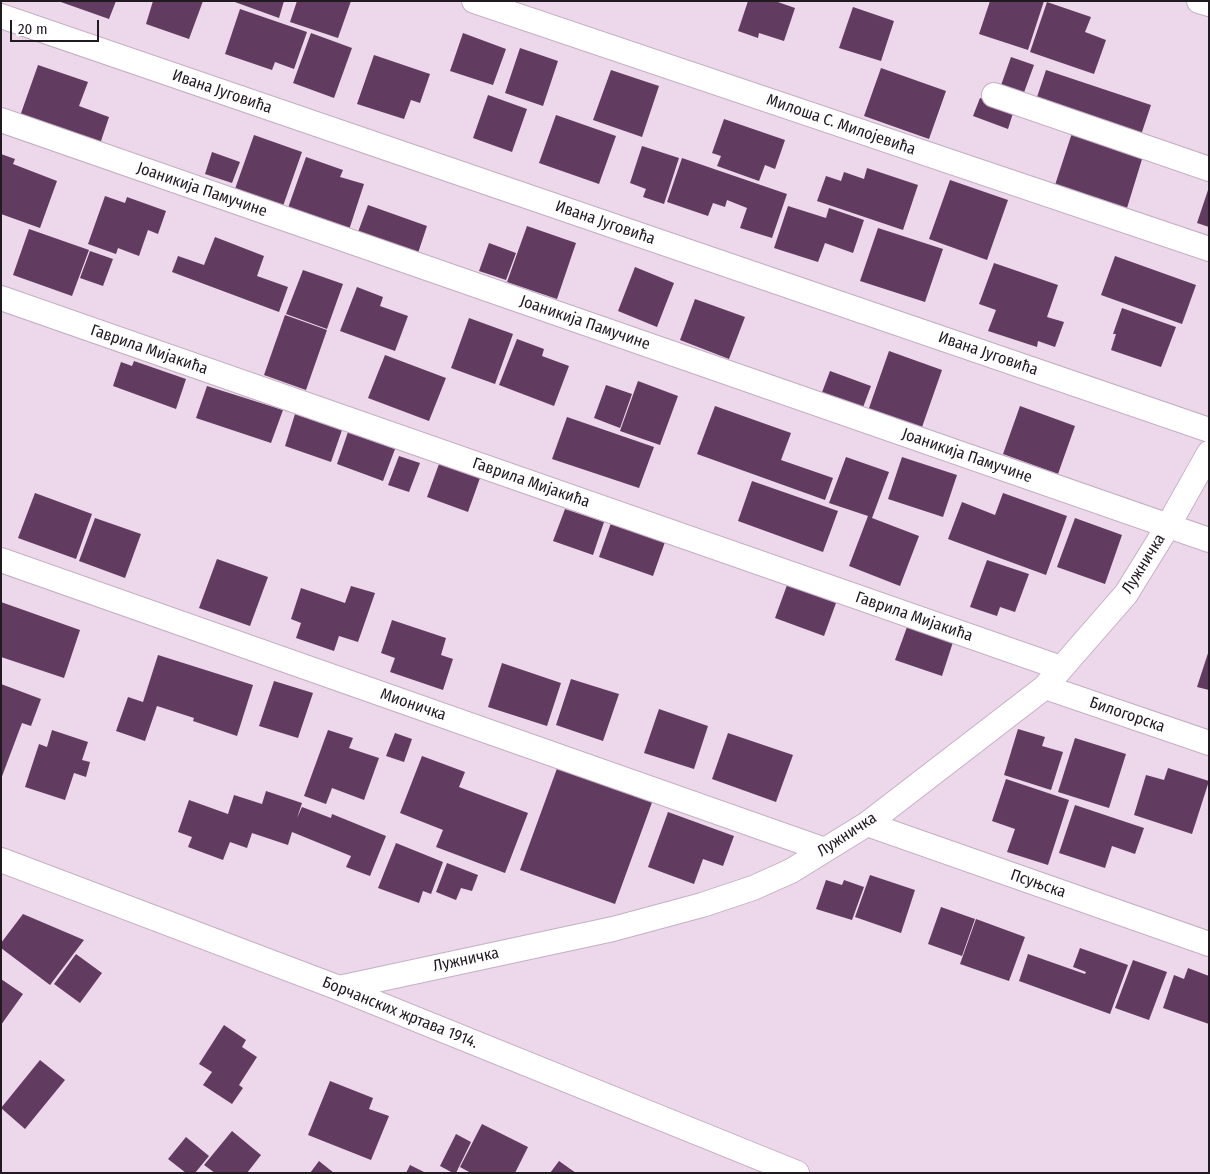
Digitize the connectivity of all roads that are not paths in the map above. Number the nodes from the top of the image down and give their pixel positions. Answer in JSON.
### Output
{"nodes":[{"id":1,"x":474,"y":1,"type":"edge"},
{"id":2,"x":1199,"y":1,"type":"edge"},
{"id":3,"x":1209,"y":4,"type":"edge"},
{"id":4,"x":1,"y":16,"type":"edge"},
{"id":5,"x":994,"y":95,"type":"dead end"},
{"id":6,"x":1,"y":120,"type":"edge"},
{"id":7,"x":1209,"y":169,"type":"edge"},
{"id":8,"x":1209,"y":248,"type":"edge"},
{"id":9,"x":1,"y":298,"type":"edge"},
{"id":10,"x":1209,"y":430,"type":"edge"},
{"id":11,"x":1209,"y":453,"type":"edge"},
{"id":12,"x":1168,"y":526,"type":"junction"},
{"id":13,"x":1209,"y":540,"type":"edge"},
{"id":14,"x":1,"y":560,"type":"edge"},
{"id":15,"x":1061,"y":668,"type":"junction"},
{"id":16,"x":1045,"y":688,"type":"junction"},
{"id":17,"x":1209,"y":743,"type":"edge"},
{"id":18,"x":866,"y":824,"type":"junction"},
{"id":19,"x":825,"y":850,"type":"junction"},
{"id":20,"x":1,"y":860,"type":"edge"},
{"id":21,"x":1209,"y":944,"type":"edge"},
{"id":22,"x":339,"y":988,"type":"junction"},
{"id":23,"x":797,"y":1173,"type":"edge"}],
"edges":[{"from":1,"to":8,"type":"street","name":"Милоша С. Милојевића"},
{"from":2,"to":3,"type":"street"},
{"from":4,"to":10,"type":"street","name":"Ивана Југовића"},
{"from":5,"to":7,"type":"street"},
{"from":6,"to":12,"type":"street","name":"Јоаникија Памучине"},
{"from":9,"to":15,"type":"street","name":"Гаврила Мијакића"},
{"from":11,"to":12,"type":"street","name":"Лужничка"},
{"from":12,"to":13,"type":"street","name":"Јоаникија Памучине"},
{"from":12,"to":15,"type":"street","name":"Лужничка"},
{"from":14,"to":19,"type":"street","name":"Мионичка"},
{"from":15,"to":16,"type":"street","name":"Лужничка"},
{"from":16,"to":17,"type":"street","name":"Билогорска"},
{"from":16,"to":18,"type":"street","name":"Лужничка"},
{"from":18,"to":19,"type":"street","name":"Лужничка"},
{"from":18,"to":21,"type":"street","name":"Псуњска"},
{"from":19,"to":22,"type":"street","name":"Лужничка"},
{"from":20,"to":22,"type":"street","name":"Борчанских жртава 1914."},
{"from":22,"to":23,"type":"street","name":"Борчанских жртава 1914."}]}
